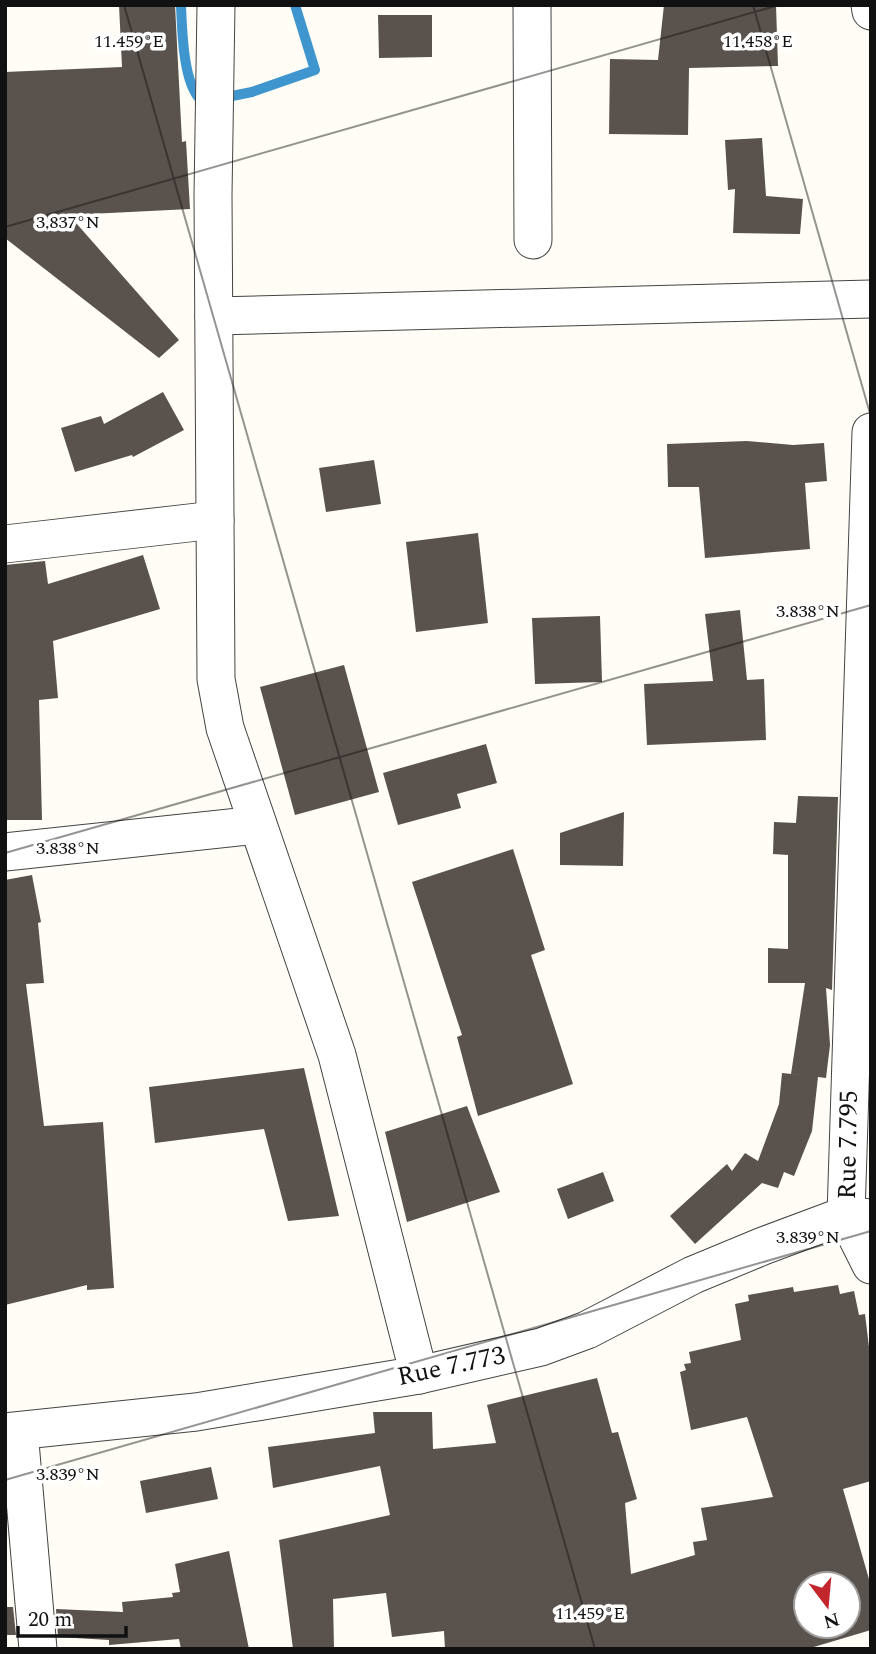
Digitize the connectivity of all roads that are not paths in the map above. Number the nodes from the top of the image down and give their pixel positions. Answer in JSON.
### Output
{"nodes":[{"id":1,"x":216,"y":5,"type":"edge"},
{"id":2,"x":532,"y":5,"type":"edge"},
{"id":3,"x":870,"y":5,"type":"edge"},
{"id":4,"x":871,"y":11,"type":"edge"},
{"id":5,"x":533,"y":240,"type":"dead end"},
{"id":6,"x":871,"y":299,"type":"edge"},
{"id":7,"x":214,"y":316,"type":"junction"},
{"id":8,"x":871,"y":432,"type":"edge"},
{"id":9,"x":870,"y":485,"type":"edge"},
{"id":10,"x":215,"y":520,"type":"junction"},
{"id":11,"x":5,"y":544,"type":"edge"},
{"id":12,"x":866,"y":741,"type":"edge"},
{"id":13,"x":258,"y":825,"type":"junction"},
{"id":14,"x":5,"y":852,"type":"edge"},
{"id":15,"x":858,"y":1217,"type":"edge"},
{"id":16,"x":871,"y":1265,"type":"edge"},
{"id":17,"x":419,"y":1375,"type":"junction"},
{"id":18,"x":12,"y":1431,"type":"edge"},
{"id":19,"x":38,"y":1649,"type":"edge"}],
"edges":[{"from":1,"to":7,"type":"street"},
{"from":2,"to":5,"type":"street"},
{"from":3,"to":4,"type":"street"},
{"from":6,"to":7,"type":"street"},
{"from":7,"to":10,"type":"street"},
{"from":8,"to":9,"type":"street","name":"Rue 7.795"},
{"from":9,"to":12,"type":"street","name":"Rue 7.795"},
{"from":10,"to":11,"type":"street"},
{"from":10,"to":13,"type":"street"},
{"from":12,"to":15,"type":"street","name":"Rue 7.795"},
{"from":13,"to":14,"type":"street"},
{"from":13,"to":17,"type":"street"},
{"from":15,"to":16,"type":"street","name":"Rue 7.795"},
{"from":15,"to":17,"type":"street","name":"Rue 7.773"},
{"from":17,"to":18,"type":"street","name":"Rue 7.773"},
{"from":18,"to":19,"type":"street"}]}
